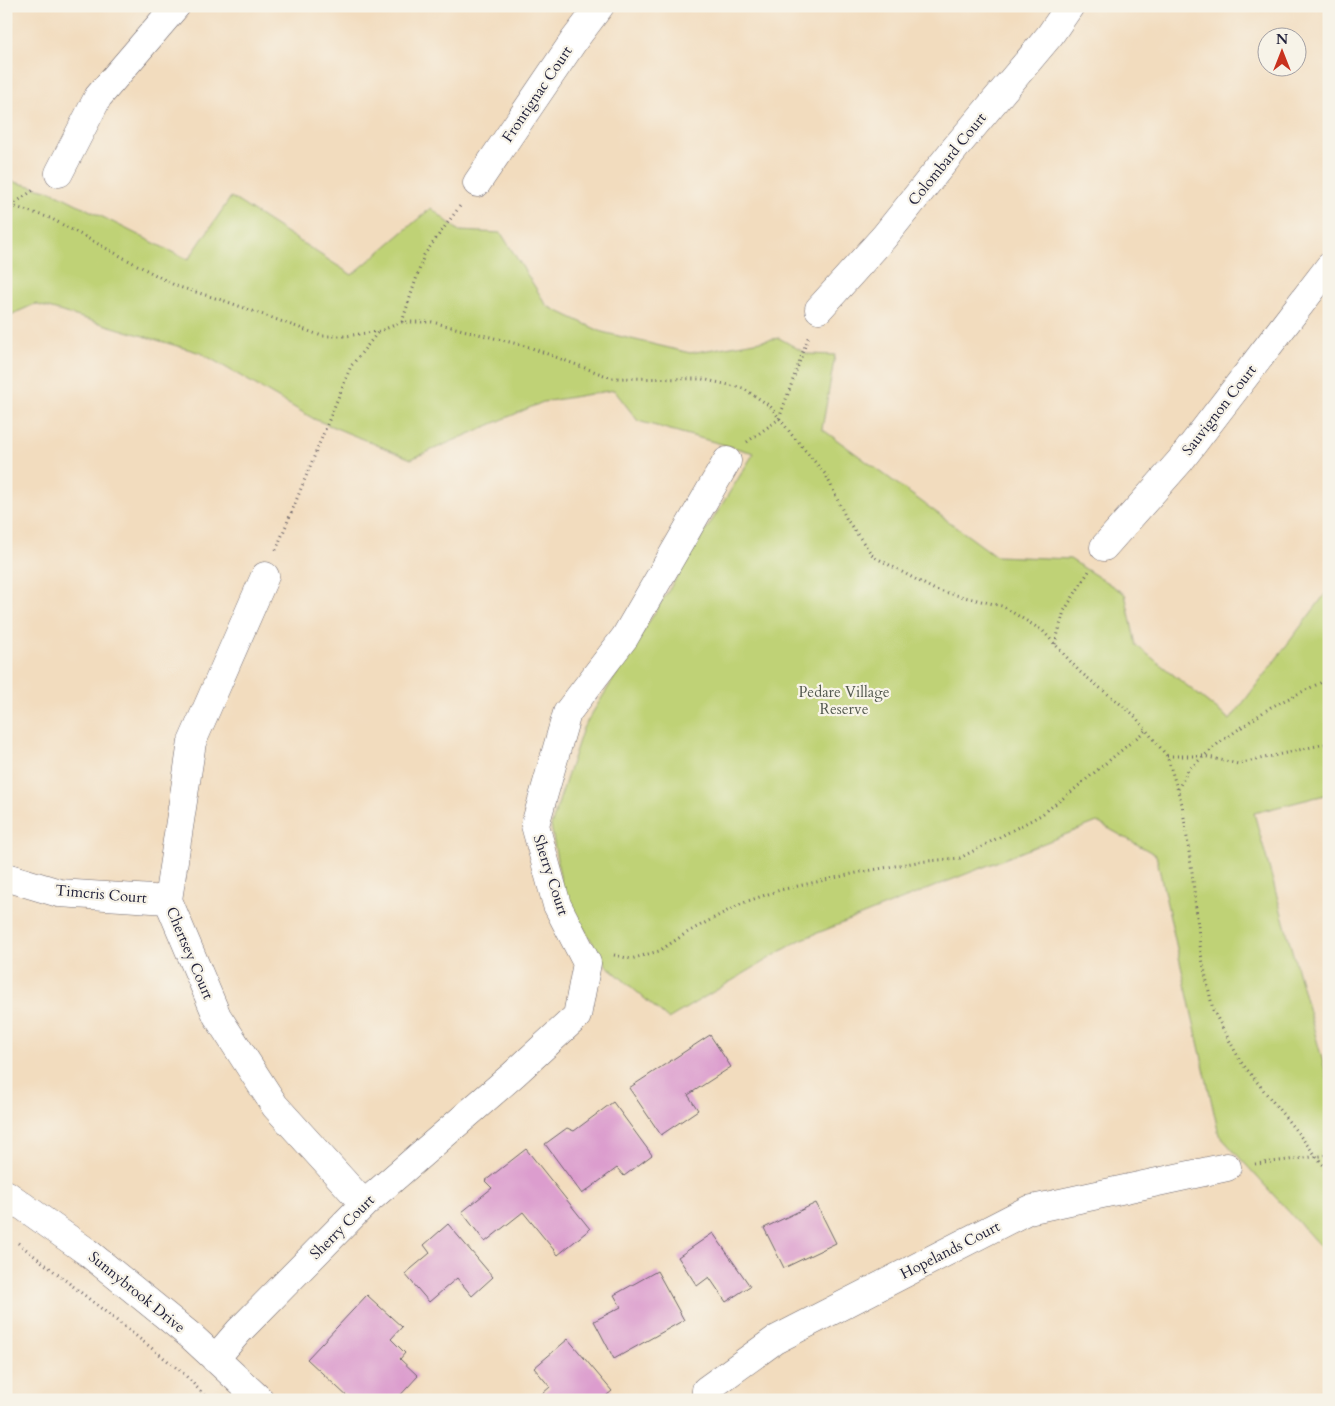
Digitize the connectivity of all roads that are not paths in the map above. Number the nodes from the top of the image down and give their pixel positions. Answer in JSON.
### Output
{"nodes":[{"id":1,"x":176,"y":6,"type":"edge"},
{"id":2,"x":600,"y":6,"type":"edge"},
{"id":3,"x":1070,"y":6,"type":"edge"},
{"id":4,"x":59,"y":173,"type":"dead end"},
{"id":5,"x":477,"y":183,"type":"road end"},
{"id":6,"x":1329,"y":267,"type":"edge"},
{"id":7,"x":819,"y":309,"type":"road end"},
{"id":8,"x":726,"y":461,"type":"road end"},
{"id":9,"x":1104,"y":547,"type":"road end"},
{"id":10,"x":265,"y":576,"type":"road end"},
{"id":11,"x":6,"y":877,"type":"edge"},
{"id":12,"x":168,"y":900,"type":"junction"},
{"id":13,"x":1227,"y":1167,"type":"road end"},
{"id":14,"x":6,"y":1194,"type":"edge"},
{"id":15,"x":364,"y":1204,"type":"junction"},
{"id":16,"x":215,"y":1359,"type":"junction"},
{"id":17,"x":260,"y":1400,"type":"edge"},
{"id":18,"x":706,"y":1400,"type":"edge"}],
"edges":[{"from":1,"to":4,"type":"street"},
{"from":2,"to":5,"type":"street","name":"Frontignac Court"},
{"from":3,"to":7,"type":"street","name":"Colombard Court"},
{"from":6,"to":9,"type":"street","name":"Sauvignon Court"},
{"from":8,"to":15,"type":"street","name":"Sherry Court"},
{"from":10,"to":12,"type":"street","name":"Chertsey Court"},
{"from":11,"to":12,"type":"street","name":"Timcris Court"},
{"from":12,"to":15,"type":"street","name":"Chertsey Court"},
{"from":13,"to":18,"type":"street","name":"Hopelands Court"},
{"from":14,"to":16,"type":"street","name":"Sunnybrook Drive"},
{"from":15,"to":16,"type":"street","name":"Sherry Court"},
{"from":16,"to":17,"type":"street","name":"Sunnybrook Drive"}]}
